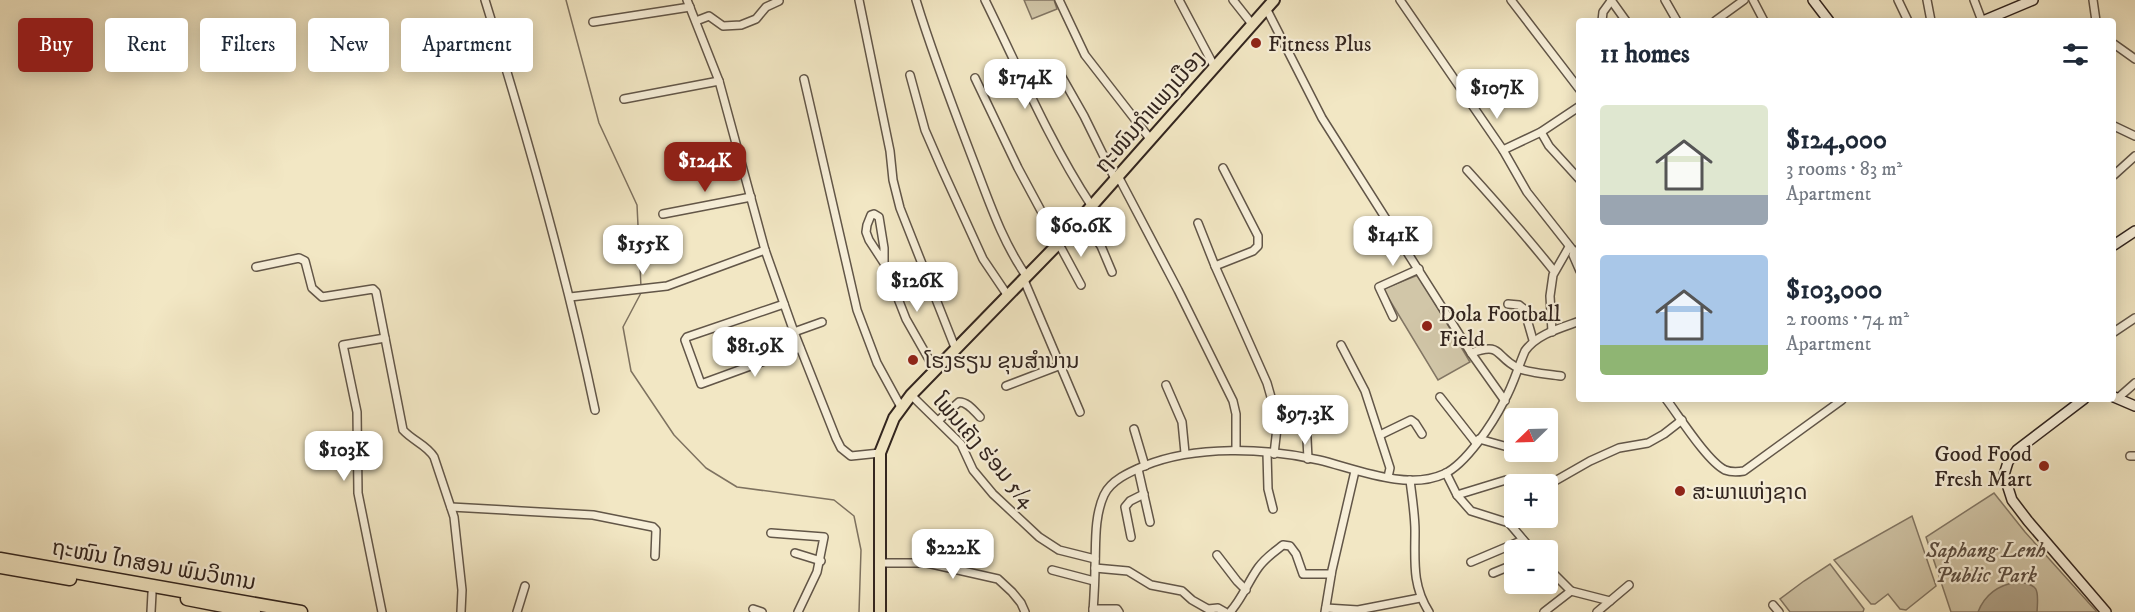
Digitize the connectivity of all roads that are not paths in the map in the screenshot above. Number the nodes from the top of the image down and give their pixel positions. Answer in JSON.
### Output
{"nodes":[{"id":1,"x":485,"y":0,"type":"edge"},
{"id":2,"x":860,"y":0,"type":"edge"},
{"id":3,"x":916,"y":0,"type":"edge"},
{"id":4,"x":985,"y":0,"type":"edge"},
{"id":5,"x":1059,"y":0,"type":"edge"},
{"id":6,"x":1179,"y":0,"type":"edge"},
{"id":7,"x":1233,"y":0,"type":"edge"},
{"id":8,"x":1400,"y":0,"type":"edge"},
{"id":9,"x":1511,"y":0,"type":"edge"},
{"id":10,"x":1611,"y":0,"type":"edge"},
{"id":11,"x":1665,"y":0,"type":"edge"},
{"id":12,"x":1744,"y":0,"type":"edge"},
{"id":13,"x":1753,"y":0,"type":"edge"},
{"id":14,"x":1814,"y":0,"type":"edge"},
{"id":15,"x":1898,"y":0,"type":"edge"},
{"id":16,"x":1927,"y":0,"type":"edge"},
{"id":17,"x":1974,"y":0,"type":"edge"},
{"id":18,"x":2033,"y":0,"type":"edge"},
{"id":19,"x":2093,"y":0,"type":"edge"},
{"id":20,"x":779,"y":1,"type":"edge"},
{"id":21,"x":688,"y":3,"type":"edge"},
{"id":22,"x":1270,"y":4,"type":"edge"},
{"id":23,"x":1602,"y":18,"type":"edge"},
{"id":24,"x":1624,"y":18,"type":"edge"},
{"id":25,"x":1675,"y":18,"type":"edge"},
{"id":26,"x":1722,"y":18,"type":"edge"},
{"id":27,"x":1762,"y":18,"type":"edge"},
{"id":28,"x":1827,"y":18,"type":"edge"},
{"id":29,"x":1907,"y":18,"type":"edge"},
{"id":30,"x":1930,"y":18,"type":"edge"},
{"id":31,"x":1981,"y":18,"type":"edge"},
{"id":32,"x":1989,"y":18,"type":"edge"},
{"id":33,"x":2096,"y":18,"type":"edge"},
{"id":34,"x":593,"y":21,"type":"dead end"},
{"id":35,"x":696,"y":21,"type":"junction"},
{"id":36,"x":1252,"y":24,"type":"junction"},
{"id":37,"x":2116,"y":45,"type":"edge"},
{"id":38,"x":2135,"y":59,"type":"edge"},
{"id":39,"x":1054,"y":65,"type":"dead end"},
{"id":40,"x":1214,"y":66,"type":"junction"},
{"id":41,"x":910,"y":75,"type":"dead end"},
{"id":42,"x":975,"y":78,"type":"dead end"},
{"id":43,"x":804,"y":79,"type":"dead end"},
{"id":44,"x":718,"y":81,"type":"junction"},
{"id":45,"x":1576,"y":85,"type":"edge"},
{"id":46,"x":624,"y":99,"type":"dead end"},
{"id":47,"x":1576,"y":109,"type":"edge"},
{"id":48,"x":2116,"y":127,"type":"edge"},
{"id":49,"x":1540,"y":132,"type":"junction"},
{"id":50,"x":2135,"y":136,"type":"edge"},
{"id":51,"x":1150,"y":140,"type":"junction"},
{"id":52,"x":1503,"y":150,"type":"junction"},
{"id":53,"x":2135,"y":156,"type":"edge"},
{"id":54,"x":1223,"y":168,"type":"dead end"},
{"id":55,"x":1467,"y":170,"type":"dead end"},
{"id":56,"x":2116,"y":173,"type":"edge"},
{"id":57,"x":1576,"y":176,"type":"edge"},
{"id":58,"x":1117,"y":178,"type":"junction"},
{"id":59,"x":752,"y":197,"type":"junction"},
{"id":60,"x":1091,"y":205,"type":"junction"},
{"id":61,"x":663,"y":214,"type":"dead end"},
{"id":62,"x":1081,"y":218,"type":"junction"},
{"id":63,"x":1198,"y":223,"type":"dead end"},
{"id":64,"x":2135,"y":231,"type":"edge"},
{"id":65,"x":1058,"y":244,"type":"junction"},
{"id":66,"x":2116,"y":244,"type":"edge"},
{"id":67,"x":765,"y":250,"type":"junction"},
{"id":68,"x":1574,"y":250,"type":"edge"},
{"id":69,"x":884,"y":263,"type":"junction"},
{"id":70,"x":1576,"y":265,"type":"edge"},
{"id":71,"x":1215,"y":266,"type":"junction"},
{"id":72,"x":256,"y":267,"type":"dead end"},
{"id":73,"x":1419,"y":269,"type":"junction"},
{"id":74,"x":1554,"y":271,"type":"junction"},
{"id":75,"x":1112,"y":272,"type":"dead end"},
{"id":76,"x":1026,"y":279,"type":"junction"},
{"id":77,"x":1081,"y":285,"type":"dead end"},
{"id":78,"x":1008,"y":296,"type":"junction"},
{"id":79,"x":570,"y":297,"type":"junction"},
{"id":80,"x":784,"y":304,"type":"junction"},
{"id":81,"x":1508,"y":304,"type":"dead end"},
{"id":82,"x":1393,"y":317,"type":"dead end"},
{"id":83,"x":2135,"y":318,"type":"edge"},
{"id":84,"x":822,"y":322,"type":"dead end"},
{"id":85,"x":1576,"y":323,"type":"edge"},
{"id":86,"x":2116,"y":331,"type":"edge"},
{"id":87,"x":794,"y":332,"type":"junction"},
{"id":88,"x":1552,"y":332,"type":"junction"},
{"id":89,"x":385,"y":338,"type":"junction"},
{"id":90,"x":1533,"y":340,"type":"junction"},
{"id":91,"x":1341,"y":345,"type":"dead end"},
{"id":92,"x":800,"y":348,"type":"junction"},
{"id":93,"x":956,"y":350,"type":"junction"},
{"id":94,"x":1471,"y":353,"type":"junction"},
{"id":95,"x":1061,"y":364,"type":"junction"},
{"id":96,"x":1518,"y":368,"type":"junction"},
{"id":97,"x":935,"y":370,"type":"junction"},
{"id":98,"x":1561,"y":376,"type":"dead end"},
{"id":99,"x":2135,"y":383,"type":"edge"},
{"id":100,"x":1166,"y":384,"type":"dead end"},
{"id":101,"x":1006,"y":386,"type":"dead end"},
{"id":102,"x":911,"y":394,"type":"junction"},
{"id":103,"x":1440,"y":396,"type":"dead end"},
{"id":104,"x":2116,"y":398,"type":"edge"},
{"id":105,"x":1505,"y":401,"type":"junction"},
{"id":106,"x":1668,"y":402,"type":"edge"},
{"id":107,"x":1839,"y":402,"type":"edge"},
{"id":108,"x":2080,"y":402,"type":"edge"},
{"id":109,"x":2135,"y":406,"type":"edge"},
{"id":110,"x":901,"y":407,"type":"junction"},
{"id":111,"x":595,"y":410,"type":"dead end"},
{"id":112,"x":1080,"y":412,"type":"dead end"},
{"id":113,"x":980,"y":417,"type":"dead end"},
{"id":114,"x":1306,"y":419,"type":"dead end"},
{"id":115,"x":939,"y":420,"type":"junction"},
{"id":116,"x":1682,"y":420,"type":"junction"},
{"id":117,"x":1134,"y":429,"type":"dead end"},
{"id":118,"x":1422,"y":434,"type":"dead end"},
{"id":119,"x":1380,"y":435,"type":"junction"},
{"id":120,"x":1477,"y":441,"type":"junction"},
{"id":121,"x":1504,"y":447,"type":"edge"},
{"id":122,"x":1236,"y":450,"type":"junction"},
{"id":123,"x":880,"y":453,"type":"junction"},
{"id":124,"x":1185,"y":453,"type":"junction"},
{"id":125,"x":1271,"y":454,"type":"junction"},
{"id":126,"x":1308,"y":459,"type":"junction"},
{"id":127,"x":1146,"y":465,"type":"junction"},
{"id":128,"x":1138,"y":469,"type":"junction"},
{"id":129,"x":1355,"y":471,"type":"junction"},
{"id":130,"x":1446,"y":474,"type":"junction"},
{"id":131,"x":1388,"y":477,"type":"junction"},
{"id":132,"x":1558,"y":479,"type":"edge"},
{"id":133,"x":1410,"y":480,"type":"junction"},
{"id":134,"x":1504,"y":481,"type":"edge"},
{"id":135,"x":1144,"y":494,"type":"junction"},
{"id":136,"x":1457,"y":495,"type":"junction"},
{"id":137,"x":451,"y":507,"type":"junction"},
{"id":138,"x":1273,"y":510,"type":"dead end"},
{"id":139,"x":1504,"y":521,"type":"edge"},
{"id":140,"x":1150,"y":522,"type":"dead end"},
{"id":141,"x":1513,"y":528,"type":"edge"},
{"id":142,"x":771,"y":532,"type":"dead end"},
{"id":143,"x":1131,"y":537,"type":"dead end"},
{"id":144,"x":1523,"y":540,"type":"edge"},
{"id":145,"x":966,"y":542,"type":"dead end"},
{"id":146,"x":1504,"y":548,"type":"edge"},
{"id":147,"x":795,"y":553,"type":"dead end"},
{"id":148,"x":1218,"y":555,"type":"dead end"},
{"id":149,"x":655,"y":556,"type":"dead end"},
{"id":150,"x":0,"y":559,"type":"edge"},
{"id":151,"x":1095,"y":559,"type":"junction"},
{"id":152,"x":821,"y":561,"type":"junction"},
{"id":153,"x":1471,"y":562,"type":"dead end"},
{"id":154,"x":881,"y":563,"type":"junction"},
{"id":155,"x":0,"y":567,"type":"edge"},
{"id":156,"x":958,"y":568,"type":"junction"},
{"id":157,"x":1095,"y":568,"type":"junction"},
{"id":158,"x":1504,"y":568,"type":"edge"},
{"id":159,"x":1052,"y":570,"type":"dead end"},
{"id":160,"x":1493,"y":573,"type":"dead end"},
{"id":161,"x":1331,"y":574,"type":"junction"},
{"id":162,"x":1558,"y":578,"type":"edge"},
{"id":163,"x":1094,"y":581,"type":"junction"},
{"id":164,"x":1629,"y":585,"type":"dead end"},
{"id":165,"x":525,"y":586,"type":"dead end"},
{"id":166,"x":1246,"y":590,"type":"junction"},
{"id":167,"x":1571,"y":591,"type":"junction"},
{"id":168,"x":152,"y":593,"type":"junction"},
{"id":169,"x":1420,"y":598,"type":"junction"},
{"id":170,"x":1610,"y":601,"type":"junction"},
{"id":171,"x":1773,"y":604,"type":"dead end"},
{"id":172,"x":208,"y":608,"type":"edge"},
{"id":173,"x":753,"y":609,"type":"dead end"},
{"id":174,"x":1325,"y":610,"type":"edge"},
{"id":175,"x":1377,"y":610,"type":"edge"},
{"id":176,"x":1093,"y":611,"type":"edge"},
{"id":177,"x":152,"y":612,"type":"edge"},
{"id":178,"x":254,"y":612,"type":"edge"},
{"id":179,"x":302,"y":612,"type":"edge"},
{"id":180,"x":382,"y":612,"type":"edge"},
{"id":181,"x":461,"y":612,"type":"edge"},
{"id":182,"x":517,"y":612,"type":"edge"},
{"id":183,"x":762,"y":612,"type":"edge"},
{"id":184,"x":798,"y":612,"type":"edge"},
{"id":185,"x":880,"y":612,"type":"edge"},
{"id":186,"x":1025,"y":612,"type":"edge"},
{"id":187,"x":1119,"y":612,"type":"edge"},
{"id":188,"x":1227,"y":612,"type":"edge"},
{"id":189,"x":1429,"y":612,"type":"edge"},
{"id":190,"x":1544,"y":612,"type":"edge"},
{"id":191,"x":1597,"y":612,"type":"edge"},
{"id":192,"x":1779,"y":612,"type":"edge"},
{"id":193,"x":2106,"y":612,"type":"edge"}],
"edges":[{"from":1,"to":79,"type":"street"},
{"from":2,"to":93,"type":"street"},
{"from":3,"to":76,"type":"street"},
{"from":4,"to":60,"type":"street"},
{"from":5,"to":51,"type":"street"},
{"from":6,"to":40,"type":"street"},
{"from":7,"to":36,"type":"street"},
{"from":8,"to":52,"type":"street"},
{"from":9,"to":45,"type":"street"},
{"from":10,"to":23,"type":"street"},
{"from":10,"to":24,"type":"street"},
{"from":11,"to":25,"type":"street"},
{"from":12,"to":26,"type":"street"},
{"from":13,"to":27,"type":"street"},
{"from":14,"to":28,"type":"main road"},
{"from":15,"to":29,"type":"street"},
{"from":16,"to":30,"type":"street"},
{"from":17,"to":31,"type":"street"},
{"from":18,"to":32,"type":"main road"},
{"from":19,"to":33,"type":"street"},
{"from":20,"to":35,"type":"street"},
{"from":21,"to":34,"type":"street"},
{"from":21,"to":35,"type":"street"},
{"from":22,"to":36,"type":"main road","name":"ຖະໜົນກຳແພງເມືອງ"},
{"from":22,"to":73,"type":"street"},
{"from":35,"to":44,"type":"street"},
{"from":36,"to":40,"type":"main road","name":"ຖະໜົນກຳແພງເມືອງ"},
{"from":37,"to":38,"type":"street"},
{"from":39,"to":58,"type":"street"},
{"from":40,"to":51,"type":"main road","name":"ຖະໜົນກຳແພງເມືອງ"},
{"from":41,"to":78,"type":"street"},
{"from":42,"to":65,"type":"street"},
{"from":43,"to":110,"type":"street"},
{"from":44,"to":46,"type":"street"},
{"from":44,"to":59,"type":"street"},
{"from":47,"to":49,"type":"street"},
{"from":48,"to":50,"type":"street"},
{"from":49,"to":52,"type":"street"},
{"from":49,"to":57,"type":"street"},
{"from":51,"to":58,"type":"main road","name":"ຖະໜົນກຳແພງເມືອງ"},
{"from":52,"to":68,"type":"street"},
{"from":53,"to":56,"type":"street"},
{"from":54,"to":71,"type":"street"},
{"from":55,"to":74,"type":"street"},
{"from":58,"to":60,"type":"main road","name":"ຖະໜົນກຳແພງເມືອງ"},
{"from":58,"to":122,"type":"street"},
{"from":59,"to":61,"type":"street"},
{"from":59,"to":67,"type":"street"},
{"from":60,"to":62,"type":"main road","name":"ຖະໜົນກຳແພງເມືອງ"},
{"from":62,"to":65,"type":"main road","name":"ຖະໜົນກຳແພງເມືອງ"},
{"from":62,"to":75,"type":"street"},
{"from":63,"to":71,"type":"street"},
{"from":64,"to":66,"type":"main road"},
{"from":65,"to":76,"type":"main road","name":"ຖະໜົນກຳແພງເມືອງ"},
{"from":65,"to":77,"type":"street"},
{"from":67,"to":79,"type":"street"},
{"from":67,"to":80,"type":"street"},
{"from":68,"to":70,"type":"street"},
{"from":68,"to":74,"type":"street"},
{"from":69,"to":69,"type":"street"},
{"from":69,"to":97,"type":"street"},
{"from":71,"to":125,"type":"street"},
{"from":72,"to":89,"type":"street"},
{"from":73,"to":82,"type":"street"},
{"from":73,"to":94,"type":"street"},
{"from":74,"to":88,"type":"street"},
{"from":76,"to":78,"type":"main road","name":"ຖະໜົນກຳແພງເມືອງ"},
{"from":76,"to":95,"type":"street"},
{"from":78,"to":93,"type":"main road","name":"ຖະໜົນກຳແພງເມືອງ"},
{"from":79,"to":111,"type":"street"},
{"from":80,"to":87,"type":"street"},
{"from":80,"to":92,"type":"street"},
{"from":81,"to":90,"type":"street"},
{"from":83,"to":86,"type":"street"},
{"from":84,"to":87,"type":"street"},
{"from":85,"to":88,"type":"street"},
{"from":87,"to":92,"type":"street"},
{"from":88,"to":90,"type":"street"},
{"from":89,"to":137,"type":"street"},
{"from":89,"to":180,"type":"street"},
{"from":90,"to":96,"type":"street"},
{"from":91,"to":119,"type":"street"},
{"from":92,"to":123,"type":"street"},
{"from":93,"to":97,"type":"main road","name":"ຖະໜົນກຳແພງເມືອງ"},
{"from":94,"to":96,"type":"street"},
{"from":94,"to":105,"type":"street"},
{"from":95,"to":101,"type":"street"},
{"from":95,"to":112,"type":"street"},
{"from":96,"to":98,"type":"street"},
{"from":96,"to":105,"type":"street"},
{"from":97,"to":102,"type":"main road","name":"ຖະໜົນກຳແພງເມືອງ"},
{"from":99,"to":104,"type":"street"},
{"from":100,"to":124,"type":"street"},
{"from":102,"to":110,"type":"main road","name":"ຖະໜົນກຳແພງເມືອງ"},
{"from":102,"to":115,"type":"street","name":"ໂພນເຄັງ ຮ່ອມ 5/4"},
{"from":103,"to":120,"type":"street"},
{"from":104,"to":109,"type":"main road"},
{"from":105,"to":120,"type":"street"},
{"from":106,"to":116,"type":"street"},
{"from":107,"to":116,"type":"street"},
{"from":108,"to":193,"type":"main road"},
{"from":110,"to":123,"type":"main road","name":"ຖະໜົນກຳແພງເມືອງ"},
{"from":113,"to":115,"type":"street"},
{"from":114,"to":126,"type":"street"},
{"from":115,"to":151,"type":"street","name":"ໂພນເຄັງ ຮ່ອມ 5/4"},
{"from":116,"to":132,"type":"street"},
{"from":117,"to":127,"type":"street"},
{"from":118,"to":119,"type":"street"},
{"from":119,"to":131,"type":"street"},
{"from":120,"to":121,"type":"street"},
{"from":120,"to":130,"type":"street"},
{"from":122,"to":124,"type":"street"},
{"from":122,"to":125,"type":"street"},
{"from":123,"to":154,"type":"main road","name":"ຖະໜົນກຳແພງເມືອງ"},
{"from":124,"to":127,"type":"street"},
{"from":125,"to":126,"type":"street"},
{"from":125,"to":138,"type":"street"},
{"from":126,"to":129,"type":"street"},
{"from":127,"to":128,"type":"street"},
{"from":128,"to":135,"type":"street"},
{"from":128,"to":151,"type":"street"},
{"from":129,"to":131,"type":"street"},
{"from":129,"to":161,"type":"street"},
{"from":130,"to":133,"type":"street"},
{"from":130,"to":136,"type":"street"},
{"from":131,"to":133,"type":"street"},
{"from":133,"to":169,"type":"street"},
{"from":134,"to":136,"type":"street"},
{"from":135,"to":140,"type":"street"},
{"from":135,"to":143,"type":"street"},
{"from":136,"to":139,"type":"street"},
{"from":137,"to":149,"type":"street"},
{"from":137,"to":181,"type":"street"},
{"from":141,"to":144,"type":"street"},
{"from":142,"to":152,"type":"street"},
{"from":145,"to":156,"type":"street"},
{"from":146,"to":153,"type":"street"},
{"from":147,"to":152,"type":"street"},
{"from":148,"to":166,"type":"street"},
{"from":150,"to":179,"type":"highway","name":"ຖະໜົນ ໄກສອນ ພົມວິຫານ"},
{"from":151,"to":157,"type":"street"},
{"from":152,"to":184,"type":"street"},
{"from":154,"to":156,"type":"street"},
{"from":154,"to":185,"type":"main road","name":"ຖະໜົນກຳແພງເມືອງ"},
{"from":155,"to":168,"type":"highway","name":"ຖະໜົນ ໄກສອນ ພົມວິຫານ"},
{"from":156,"to":186,"type":"street"},
{"from":157,"to":163,"type":"street"},
{"from":157,"to":188,"type":"street"},
{"from":158,"to":160,"type":"street"},
{"from":159,"to":163,"type":"street"},
{"from":161,"to":166,"type":"street"},
{"from":161,"to":174,"type":"street"},
{"from":162,"to":167,"type":"street"},
{"from":163,"to":176,"type":"street"},
{"from":164,"to":170,"type":"street"},
{"from":165,"to":182,"type":"street"},
{"from":166,"to":188,"type":"street"},
{"from":167,"to":170,"type":"street"},
{"from":167,"to":190,"type":"street"},
{"from":168,"to":172,"type":"highway","name":"ຖະໜົນ ໄກສອນ ພົມວິຫານ"},
{"from":168,"to":177,"type":"street"},
{"from":169,"to":175,"type":"street"},
{"from":169,"to":189,"type":"street"},
{"from":170,"to":191,"type":"street"},
{"from":171,"to":192,"type":"street"},
{"from":172,"to":178,"type":"highway","name":"ຖະໜົນ ໄກສອນ ພົມວິຫານ"},
{"from":173,"to":183,"type":"street"},
{"from":174,"to":175,"type":"street"},
{"from":176,"to":187,"type":"street"}]}
